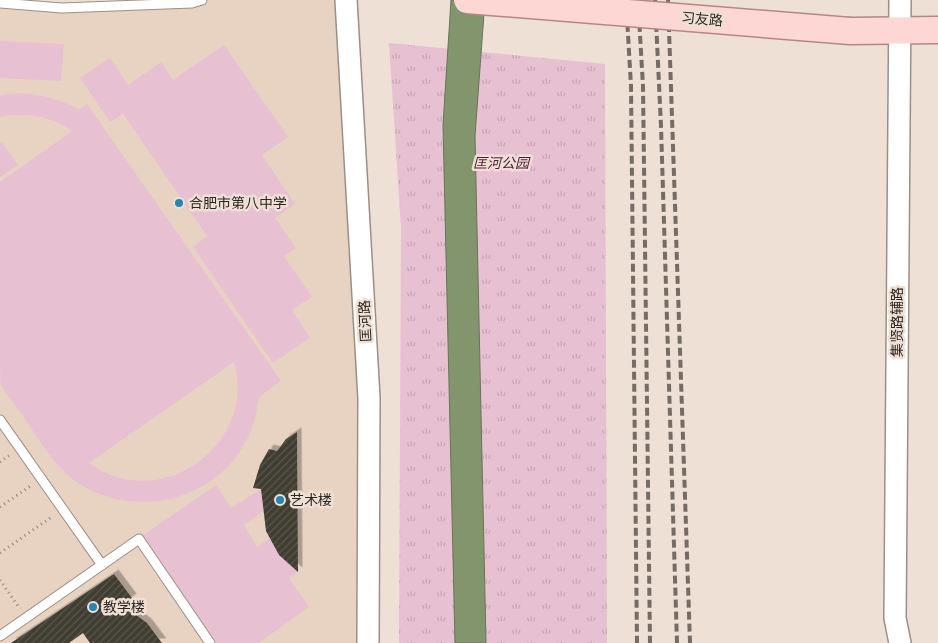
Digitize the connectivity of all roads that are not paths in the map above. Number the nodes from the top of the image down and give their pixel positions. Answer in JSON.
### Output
{"nodes":[{"id":1,"x":202,"y":0,"type":"edge"},
{"id":2,"x":346,"y":0,"type":"edge"},
{"id":3,"x":467,"y":0,"type":"edge"},
{"id":4,"x":900,"y":0,"type":"edge"},
{"id":5,"x":0,"y":3,"type":"edge"},
{"id":6,"x":938,"y":30,"type":"edge"},
{"id":7,"x":900,"y":31,"type":"junction"},
{"id":8,"x":0,"y":420,"type":"edge"},
{"id":9,"x":102,"y":565,"type":"junction"},
{"id":10,"x":0,"y":636,"type":"edge"},
{"id":11,"x":210,"y":643,"type":"edge"},
{"id":12,"x":368,"y":643,"type":"edge"},
{"id":13,"x":900,"y":643,"type":"edge"}],
"edges":[{"from":1,"to":5,"type":"lane"},
{"from":2,"to":12,"type":"street","name":"匡河路"},
{"from":3,"to":7,"type":"main road","name":"习友路","bridge":true},
{"from":4,"to":7,"type":"street","name":"集贤路辅路"},
{"from":6,"to":7,"type":"main road","name":"习友路"},
{"from":7,"to":13,"type":"street","name":"集贤路辅路"},
{"from":8,"to":9,"type":"lane"},
{"from":9,"to":10,"type":"lane"},
{"from":9,"to":11,"type":"lane"}]}
